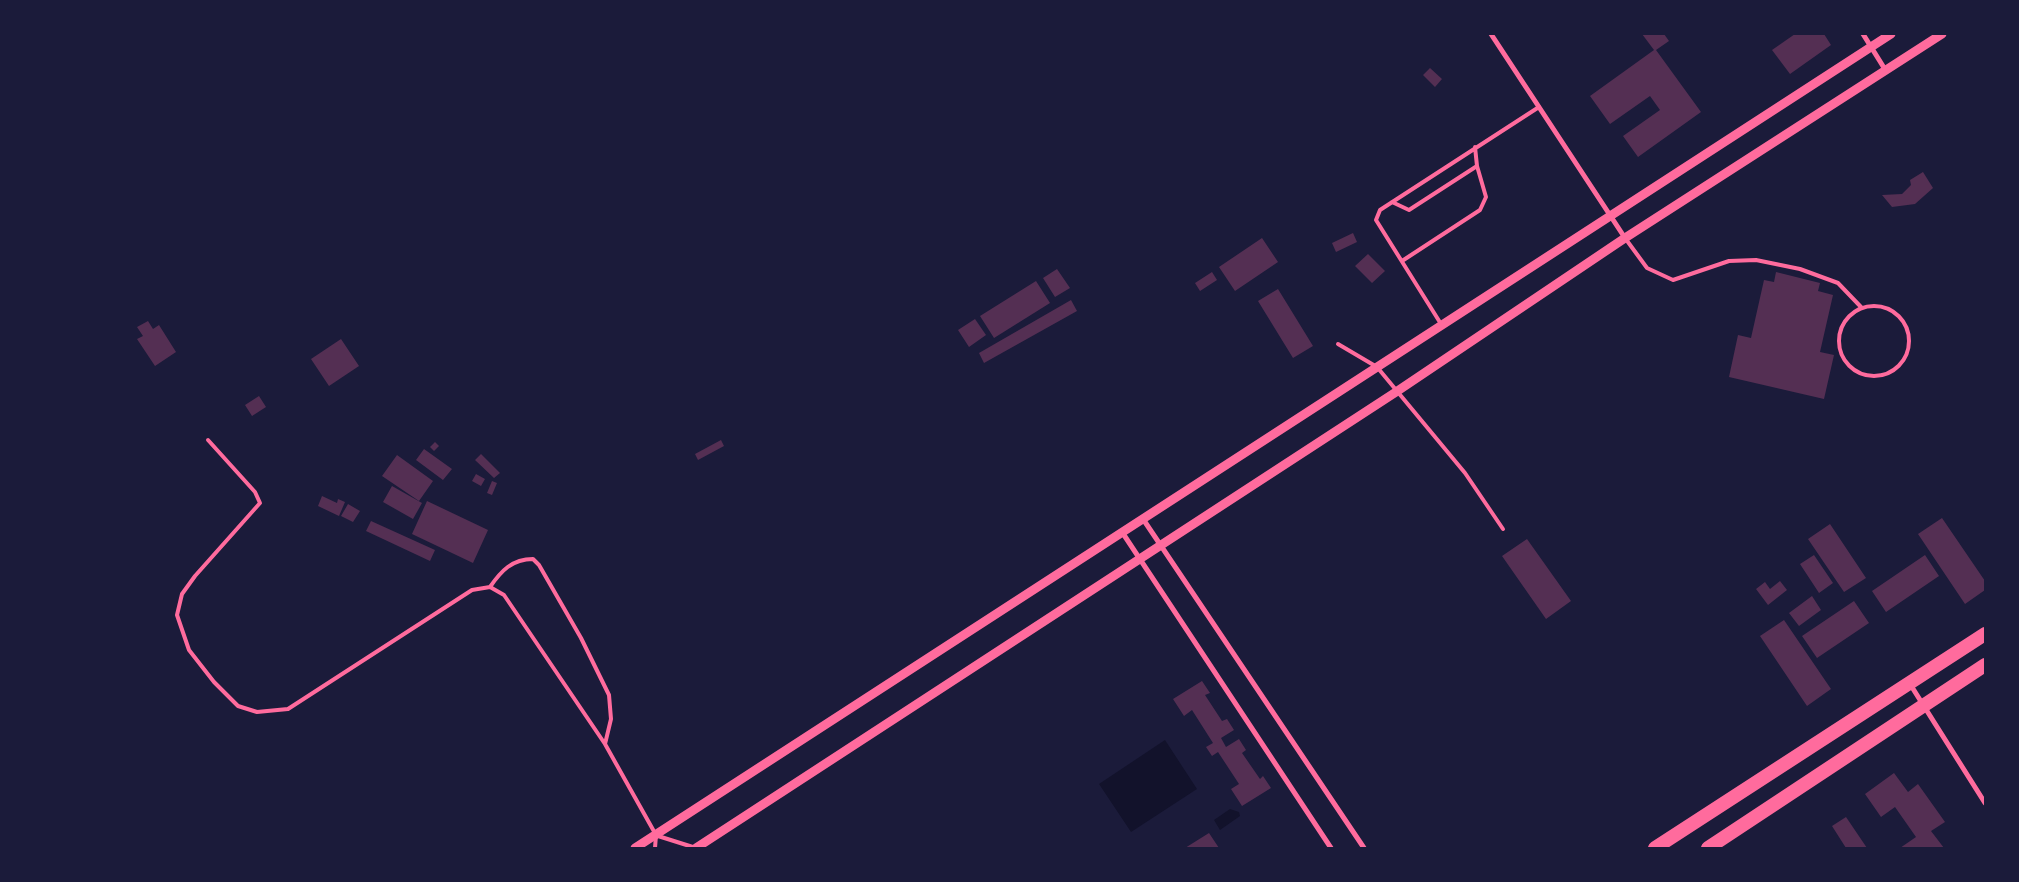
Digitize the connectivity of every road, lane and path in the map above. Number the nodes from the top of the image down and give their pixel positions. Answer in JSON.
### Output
{"nodes":[{"id":1,"x":1491,"y":34,"type":"edge"},
{"id":2,"x":1863,"y":34,"type":"edge"},
{"id":3,"x":1891,"y":34,"type":"edge"},
{"id":4,"x":1942,"y":34,"type":"edge"},
{"id":5,"x":1872,"y":46,"type":"junction"},
{"id":6,"x":1886,"y":71,"type":"junction"},
{"id":7,"x":1539,"y":107,"type":"junction"},
{"id":8,"x":1474,"y":147,"type":"junction"},
{"id":9,"x":1477,"y":166,"type":"junction"},
{"id":10,"x":1392,"y":202,"type":"junction"},
{"id":11,"x":1610,"y":216,"type":"junction"},
{"id":12,"x":1626,"y":238,"type":"junction"},
{"id":13,"x":1402,"y":261,"type":"junction"},
{"id":14,"x":1861,"y":307,"type":"junction"},
{"id":15,"x":1441,"y":324,"type":"junction"},
{"id":16,"x":1338,"y":344,"type":"dead end"},
{"id":17,"x":1377,"y":368,"type":"junction"},
{"id":18,"x":1396,"y":392,"type":"junction"},
{"id":19,"x":208,"y":440,"type":"dead end"},
{"id":20,"x":1143,"y":519,"type":"junction"},
{"id":21,"x":1503,"y":528,"type":"dead end"},
{"id":22,"x":1122,"y":532,"type":"junction"},
{"id":23,"x":1161,"y":546,"type":"junction"},
{"id":24,"x":1141,"y":559,"type":"junction"},
{"id":25,"x":490,"y":587,"type":"junction"},
{"id":26,"x":1985,"y":634,"type":"edge"},
{"id":27,"x":1985,"y":665,"type":"edge"},
{"id":28,"x":1910,"y":684,"type":"junction"},
{"id":29,"x":1924,"y":707,"type":"junction"},
{"id":30,"x":605,"y":744,"type":"junction"},
{"id":31,"x":1985,"y":803,"type":"edge"},
{"id":32,"x":656,"y":835,"type":"junction"},
{"id":33,"x":636,"y":848,"type":"edge"},
{"id":34,"x":655,"y":848,"type":"edge"},
{"id":35,"x":696,"y":848,"type":"edge"},
{"id":36,"x":1331,"y":848,"type":"edge"},
{"id":37,"x":1364,"y":848,"type":"edge"},
{"id":38,"x":1655,"y":848,"type":"edge"},
{"id":39,"x":1708,"y":848,"type":"edge"}],
"edges":[{"from":1,"to":7,"type":"street"},
{"from":2,"to":5,"type":"street"},
{"from":3,"to":5,"type":"street"},
{"from":4,"to":6,"type":"street"},
{"from":5,"to":6,"type":"street"},
{"from":5,"to":11,"type":"street"},
{"from":6,"to":12,"type":"street"},
{"from":7,"to":8,"type":"lane"},
{"from":7,"to":11,"type":"street"},
{"from":8,"to":9,"type":"lane"},
{"from":8,"to":10,"type":"lane"},
{"from":9,"to":10,"type":"lane"},
{"from":9,"to":13,"type":"lane"},
{"from":10,"to":13,"type":"lane"},
{"from":11,"to":12,"type":"street"},
{"from":11,"to":15,"type":"street"},
{"from":12,"to":14,"type":"lane"},
{"from":12,"to":18,"type":"street"},
{"from":13,"to":15,"type":"lane"},
{"from":14,"to":14,"type":"lane"},
{"from":15,"to":17,"type":"street"},
{"from":16,"to":17,"type":"lane"},
{"from":17,"to":18,"type":"lane"},
{"from":17,"to":20,"type":"street"},
{"from":18,"to":21,"type":"lane"},
{"from":18,"to":23,"type":"street"},
{"from":19,"to":25,"type":"lane"},
{"from":20,"to":22,"type":"street"},
{"from":20,"to":23,"type":"street"},
{"from":22,"to":24,"type":"street"},
{"from":22,"to":32,"type":"street"},
{"from":23,"to":24,"type":"street"},
{"from":23,"to":37,"type":"street"},
{"from":24,"to":35,"type":"street"},
{"from":24,"to":36,"type":"street"},
{"from":25,"to":30,"type":"lane"},
{"from":25,"to":30,"type":"lane"},
{"from":26,"to":28,"type":"highway"},
{"from":27,"to":29,"type":"highway"},
{"from":28,"to":29,"type":"street"},
{"from":28,"to":38,"type":"highway"},
{"from":29,"to":31,"type":"street"},
{"from":29,"to":39,"type":"highway"},
{"from":30,"to":32,"type":"lane"},
{"from":32,"to":33,"type":"street"},
{"from":32,"to":34,"type":"lane"},
{"from":32,"to":35,"type":"lane"}]}
